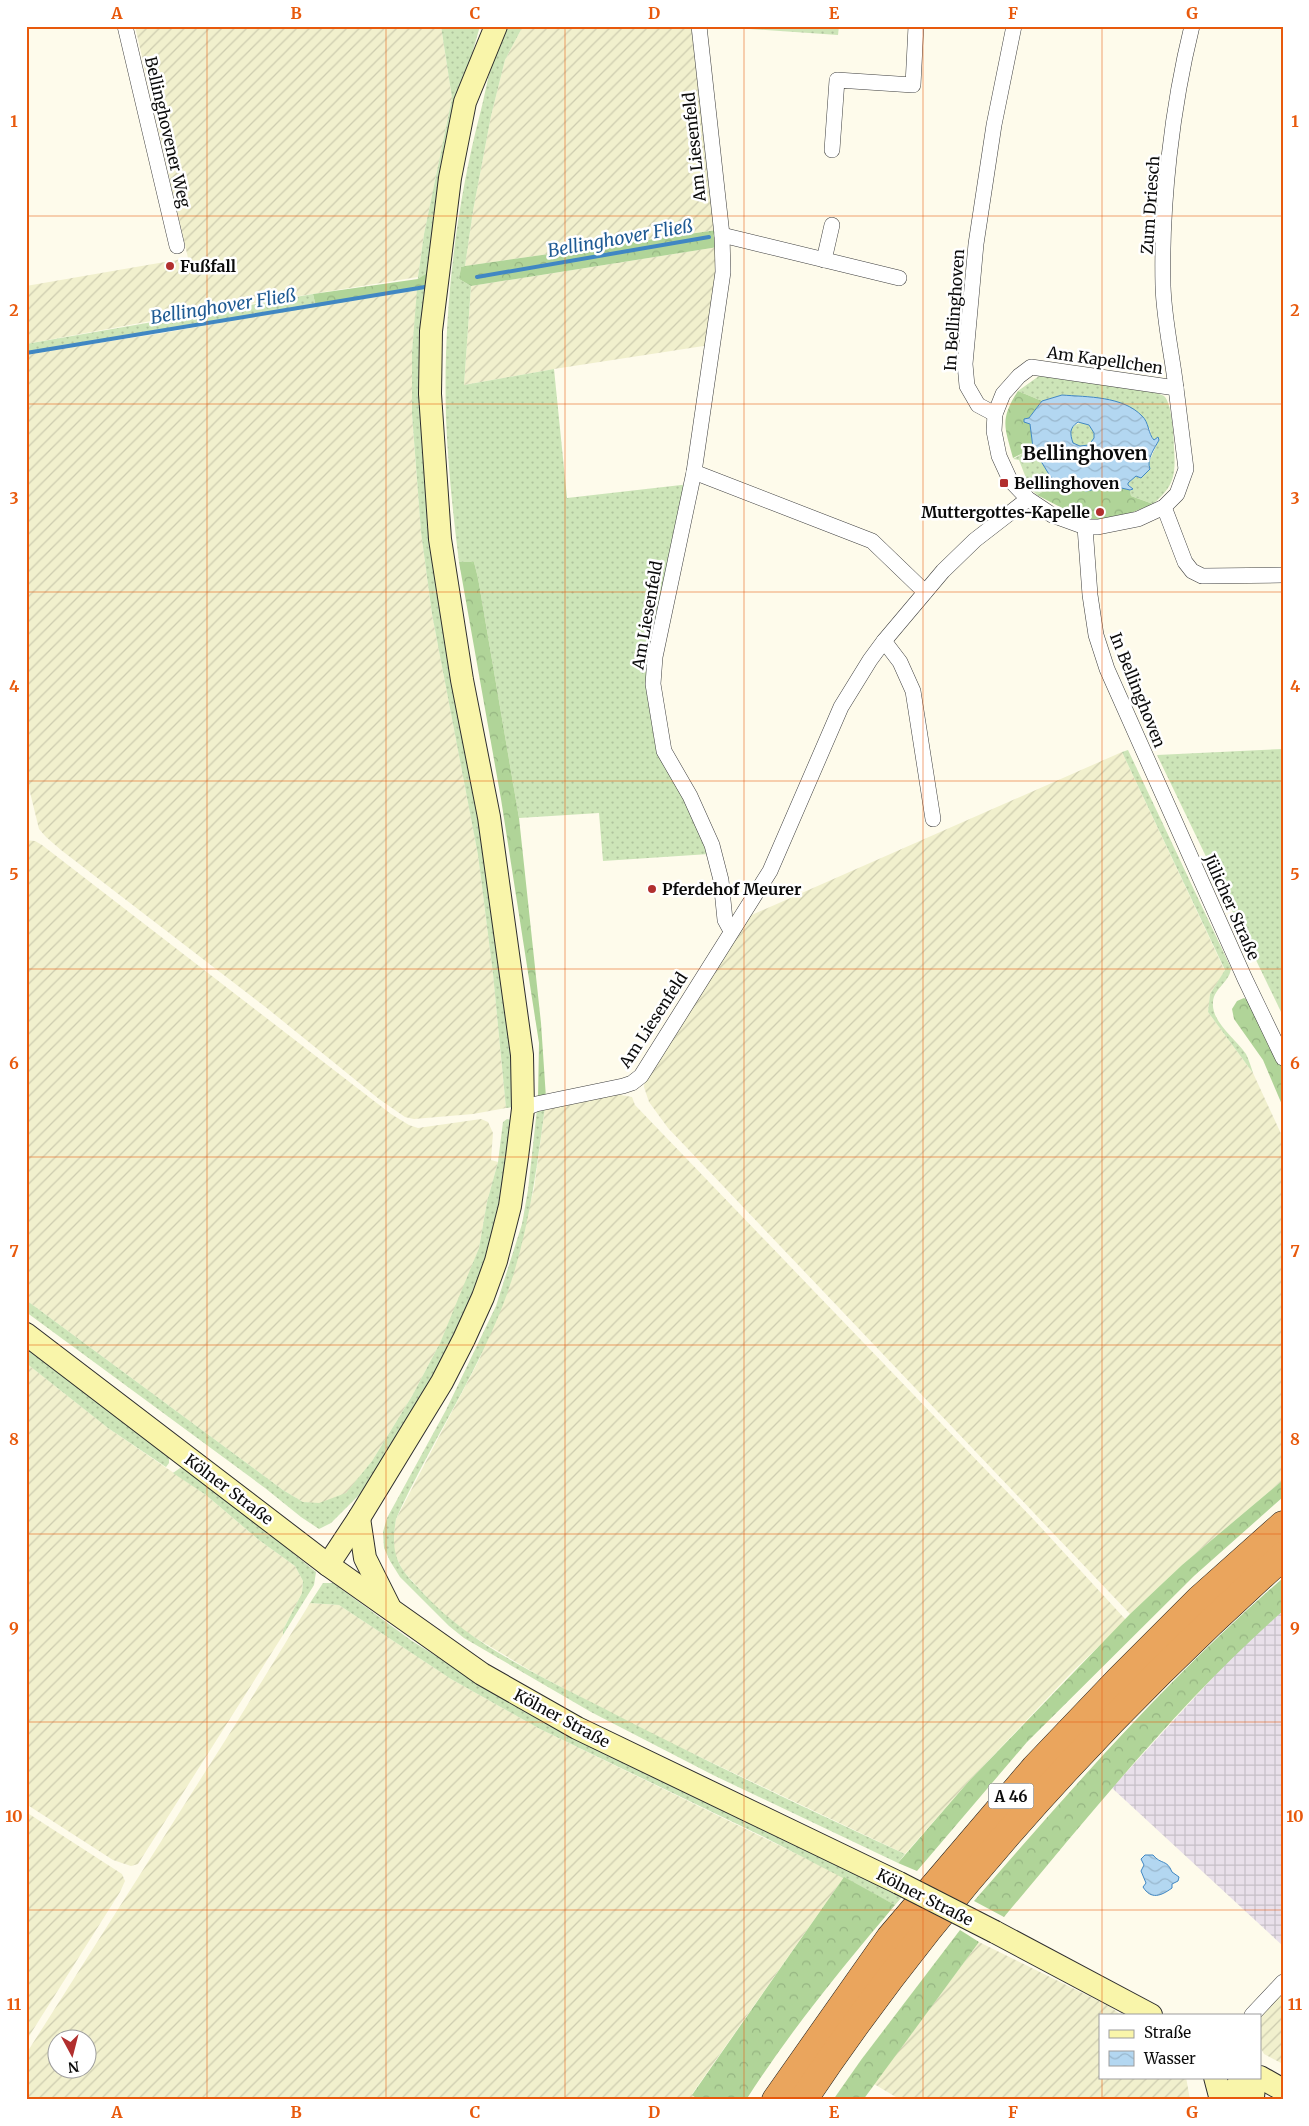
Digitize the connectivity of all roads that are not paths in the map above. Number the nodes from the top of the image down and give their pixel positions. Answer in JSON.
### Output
{"nodes":[{"id":1,"x":125,"y":26,"type":"edge"},
{"id":2,"x":496,"y":26,"type":"edge"},
{"id":3,"x":699,"y":26,"type":"edge"},
{"id":4,"x":916,"y":26,"type":"edge"},
{"id":5,"x":1014,"y":26,"type":"edge"},
{"id":6,"x":1192,"y":26,"type":"edge"},
{"id":7,"x":832,"y":150,"type":"dead end"},
{"id":8,"x":832,"y":225,"type":"dead end"},
{"id":9,"x":722,"y":234,"type":"junction"},
{"id":10,"x":177,"y":246,"type":"dead end"},
{"id":11,"x":824,"y":260,"type":"junction"},
{"id":12,"x":899,"y":278,"type":"dead end"},
{"id":13,"x":1176,"y":388,"type":"junction"},
{"id":14,"x":996,"y":414,"type":"junction"},
{"id":15,"x":694,"y":472,"type":"junction"},
{"id":16,"x":1028,"y":499,"type":"junction"},
{"id":17,"x":1164,"y":507,"type":"junction"},
{"id":18,"x":1085,"y":527,"type":"junction"},
{"id":19,"x":1283,"y":575,"type":"edge"},
{"id":20,"x":925,"y":592,"type":"junction"},
{"id":21,"x":884,"y":641,"type":"junction"},
{"id":22,"x":1151,"y":770,"type":"joint"},
{"id":23,"x":933,"y":819,"type":"dead end"},
{"id":24,"x":731,"y":931,"type":"junction"},
{"id":25,"x":1283,"y":1058,"type":"edge"},
{"id":26,"x":523,"y":1109,"type":"junction"},
{"id":27,"x":26,"y":1334,"type":"edge"},
{"id":28,"x":359,"y":1518,"type":"junction"},
{"id":29,"x":1283,"y":1525,"type":"edge"},
{"id":30,"x":1283,"y":1556,"type":"edge"},
{"id":31,"x":328,"y":1565,"type":"junction"},
{"id":32,"x":391,"y":1610,"type":"junction"},
{"id":33,"x":1283,"y":1982,"type":"edge"},
{"id":34,"x":1149,"y":2014,"type":"edge"},
{"id":35,"x":1253,"y":2014,"type":"edge"},
{"id":36,"x":1215,"y":2078,"type":"edge"},
{"id":37,"x":1251,"y":2078,"type":"edge"},
{"id":38,"x":1253,"y":2078,"type":"edge"},
{"id":39,"x":1262,"y":2078,"type":"edge"},
{"id":40,"x":1283,"y":2090,"type":"edge"},
{"id":41,"x":776,"y":2100,"type":"edge"},
{"id":42,"x":803,"y":2100,"type":"edge"},
{"id":43,"x":1221,"y":2100,"type":"edge"},
{"id":44,"x":1229,"y":2100,"type":"edge"},
{"id":45,"x":1251,"y":2100,"type":"edge"}],
"edges":[{"from":1,"to":10,"type":"street","name":"Bellinghovener Weg"},
{"from":2,"to":26,"type":"main road"},
{"from":3,"to":9,"type":"street","name":"Am Liesenfeld"},
{"from":4,"to":7,"type":"street"},
{"from":5,"to":14,"type":"street","name":"In Bellinghoven"},
{"from":6,"to":13,"type":"street","name":"Zum Driesch"},
{"from":8,"to":11,"type":"street"},
{"from":9,"to":11,"type":"street"},
{"from":9,"to":15,"type":"street","name":"Am Liesenfeld"},
{"from":11,"to":12,"type":"street"},
{"from":13,"to":14,"type":"street","name":"Am Kapellchen"},
{"from":13,"to":17,"type":"street","name":"Am Kapellchen"},
{"from":14,"to":16,"type":"street"},
{"from":15,"to":20,"type":"street"},
{"from":15,"to":24,"type":"street","name":"Am Liesenfeld"},
{"from":16,"to":18,"type":"street"},
{"from":16,"to":20,"type":"street","name":"Am Liesenfeld"},
{"from":17,"to":18,"type":"street","name":"Am Kapellchen"},
{"from":17,"to":19,"type":"street"},
{"from":18,"to":22,"type":"street","name":"In Bellinghoven"},
{"from":20,"to":21,"type":"street","name":"Am Liesenfeld"},
{"from":21,"to":23,"type":"street"},
{"from":21,"to":24,"type":"street","name":"Am Liesenfeld"},
{"from":22,"to":25,"type":"street","name":"Jülicher Straße"},
{"from":24,"to":26,"type":"street","name":"Am Liesenfeld"},
{"from":26,"to":28,"type":"main road"},
{"from":27,"to":31,"type":"main road","name":"Kölner Straße"},
{"from":28,"to":31,"type":"main road"},
{"from":28,"to":32,"type":"main road"},
{"from":29,"to":41,"type":"highway","number":"A 46"},
{"from":30,"to":42,"type":"highway","number":"A 46"},
{"from":31,"to":32,"type":"main road","name":"Kölner Straße"},
{"from":32,"to":34,"type":"main road","name":"Kölner Straße","bridge":true},
{"from":33,"to":35,"type":"street"},
{"from":36,"to":43,"type":"main road"},
{"from":37,"to":44,"type":"main road"},
{"from":38,"to":45,"type":"main road"},
{"from":39,"to":40,"type":"main road"}]}
